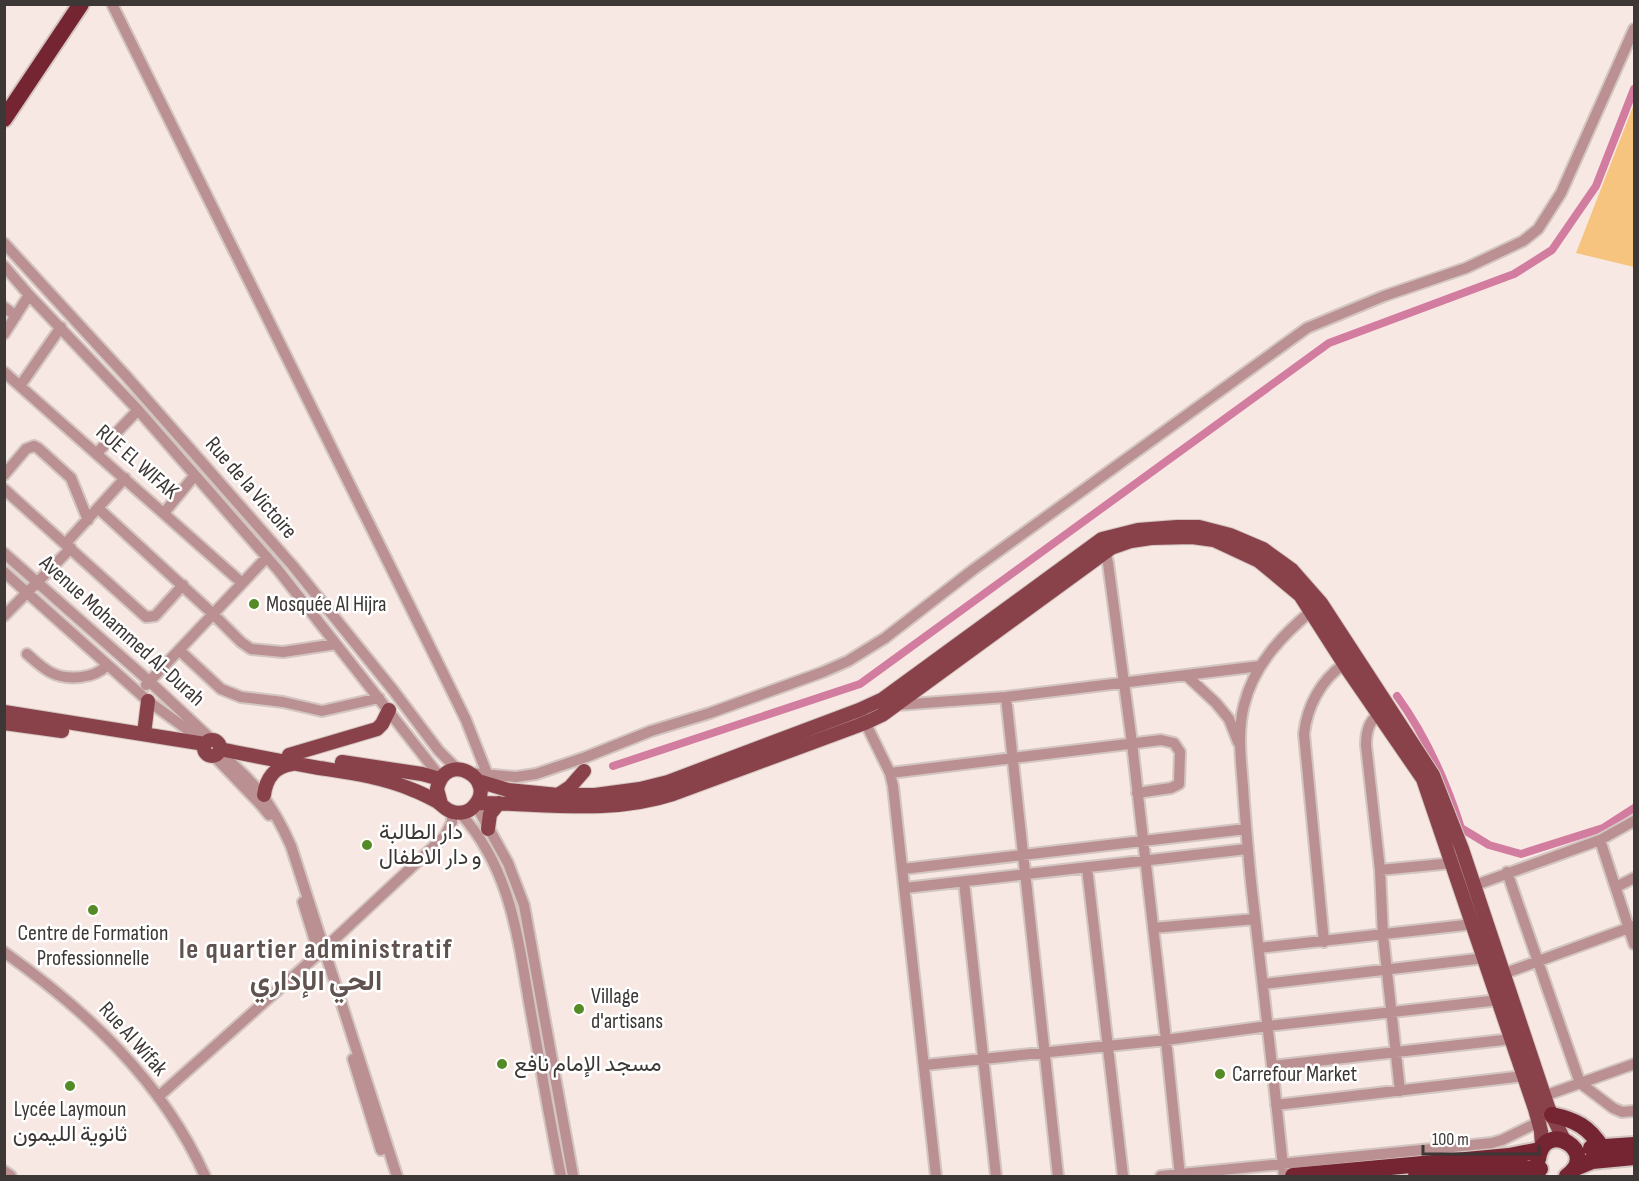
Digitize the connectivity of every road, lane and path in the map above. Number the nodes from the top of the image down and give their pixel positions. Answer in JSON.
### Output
{"nodes":[{"id":1,"x":70,"y":4,"type":"edge"},
{"id":2,"x":81,"y":4,"type":"edge"},
{"id":3,"x":112,"y":4,"type":"edge"},
{"id":4,"x":1635,"y":29,"type":"edge"},
{"id":5,"x":53,"y":38,"type":"junction"},
{"id":6,"x":4,"y":103,"type":"edge"},
{"id":7,"x":4,"y":119,"type":"edge"},
{"id":8,"x":4,"y":243,"type":"edge"},
{"id":9,"x":4,"y":266,"type":"edge"},
{"id":10,"x":29,"y":295,"type":"junction"},
{"id":11,"x":4,"y":307,"type":"edge"},
{"id":12,"x":16,"y":315,"type":"junction"},
{"id":13,"x":61,"y":327,"type":"junction"},
{"id":14,"x":4,"y":334,"type":"edge"},
{"id":15,"x":4,"y":372,"type":"edge"},
{"id":16,"x":20,"y":386,"type":"junction"},
{"id":17,"x":138,"y":410,"type":"junction"},
{"id":18,"x":97,"y":453,"type":"junction"},
{"id":19,"x":4,"y":475,"type":"edge"},
{"id":20,"x":195,"y":475,"type":"junction"},
{"id":21,"x":125,"y":478,"type":"junction"},
{"id":22,"x":4,"y":489,"type":"edge"},
{"id":23,"x":99,"y":508,"type":"junction"},
{"id":24,"x":165,"y":513,"type":"junction"},
{"id":25,"x":88,"y":520,"type":"junction"},
{"id":26,"x":68,"y":545,"type":"junction"},
{"id":27,"x":1104,"y":545,"type":"junction"},
{"id":28,"x":4,"y":553,"type":"edge"},
{"id":29,"x":267,"y":557,"type":"junction"},
{"id":30,"x":4,"y":572,"type":"edge"},
{"id":31,"x":38,"y":582,"type":"junction"},
{"id":32,"x":242,"y":583,"type":"junction"},
{"id":33,"x":183,"y":585,"type":"junction"},
{"id":34,"x":28,"y":592,"type":"junction"},
{"id":35,"x":1316,"y":607,"type":"junction"},
{"id":36,"x":213,"y":614,"type":"junction"},
{"id":37,"x":4,"y":616,"type":"edge"},
{"id":38,"x":336,"y":644,"type":"junction"},
{"id":39,"x":179,"y":650,"type":"junction"},
{"id":40,"x":27,"y":654,"type":"dead end"},
{"id":41,"x":1344,"y":664,"type":"junction"},
{"id":42,"x":107,"y":665,"type":"junction"},
{"id":43,"x":1260,"y":666,"type":"junction"},
{"id":44,"x":1187,"y":676,"type":"junction"},
{"id":45,"x":149,"y":681,"type":"junction"},
{"id":46,"x":1124,"y":682,"type":"junction"},
{"id":47,"x":143,"y":696,"type":"junction"},
{"id":48,"x":1006,"y":697,"type":"junction"},
{"id":49,"x":379,"y":698,"type":"junction"},
{"id":50,"x":897,"y":705,"type":"junction"},
{"id":51,"x":389,"y":710,"type":"junction"},
{"id":52,"x":1384,"y":711,"type":"junction"},
{"id":53,"x":4,"y":712,"type":"edge"},
{"id":54,"x":862,"y":717,"type":"junction"},
{"id":55,"x":4,"y":723,"type":"edge"},
{"id":56,"x":144,"y":735,"type":"junction"},
{"id":57,"x":1132,"y":743,"type":"junction"},
{"id":58,"x":212,"y":747,"type":"junction"},
{"id":59,"x":1240,"y":748,"type":"junction"},
{"id":60,"x":586,"y":757,"type":"junction"},
{"id":61,"x":1013,"y":758,"type":"junction"},
{"id":62,"x":292,"y":759,"type":"junction"},
{"id":63,"x":457,"y":770,"type":"junction"},
{"id":64,"x":584,"y":771,"type":"junction"},
{"id":65,"x":890,"y":773,"type":"junction"},
{"id":66,"x":479,"y":776,"type":"junction"},
{"id":67,"x":440,"y":779,"type":"junction"},
{"id":68,"x":1137,"y":792,"type":"junction"},
{"id":69,"x":264,"y":795,"type":"junction"},
{"id":70,"x":558,"y":795,"type":"junction"},
{"id":71,"x":578,"y":801,"type":"junction"},
{"id":72,"x":499,"y":803,"type":"junction"},
{"id":73,"x":476,"y":804,"type":"junction"},
{"id":74,"x":451,"y":810,"type":"junction"},
{"id":75,"x":1635,"y":821,"type":"edge"},
{"id":76,"x":488,"y":828,"type":"junction"},
{"id":77,"x":1246,"y":828,"type":"junction"},
{"id":78,"x":1143,"y":839,"type":"junction"},
{"id":79,"x":1600,"y":840,"type":"junction"},
{"id":80,"x":1247,"y":849,"type":"junction"},
{"id":81,"x":1023,"y":854,"type":"junction"},
{"id":82,"x":1145,"y":860,"type":"junction"},
{"id":83,"x":1453,"y":863,"type":"junction"},
{"id":84,"x":1087,"y":868,"type":"junction"},
{"id":85,"x":903,"y":869,"type":"junction"},
{"id":86,"x":1380,"y":870,"type":"junction"},
{"id":87,"x":1507,"y":872,"type":"junction"},
{"id":88,"x":1025,"y":875,"type":"junction"},
{"id":89,"x":1635,"y":878,"type":"edge"},
{"id":90,"x":964,"y":882,"type":"junction"},
{"id":91,"x":1473,"y":886,"type":"junction"},
{"id":92,"x":1616,"y":887,"type":"junction"},
{"id":93,"x":906,"y":888,"type":"junction"},
{"id":94,"x":1255,"y":919,"type":"junction"},
{"id":95,"x":1474,"y":924,"type":"junction"},
{"id":96,"x":1632,"y":927,"type":"edge"},
{"id":97,"x":1153,"y":928,"type":"junction"},
{"id":98,"x":1383,"y":935,"type":"junction"},
{"id":99,"x":1324,"y":942,"type":"junction"},
{"id":100,"x":1635,"y":945,"type":"edge"},
{"id":101,"x":1259,"y":948,"type":"junction"},
{"id":102,"x":322,"y":951,"type":"junction"},
{"id":103,"x":4,"y":952,"type":"edge"},
{"id":104,"x":1485,"y":958,"type":"junction"},
{"id":105,"x":1538,"y":961,"type":"junction"},
{"id":106,"x":1386,"y":970,"type":"junction"},
{"id":107,"x":1503,"y":974,"type":"junction"},
{"id":108,"x":1263,"y":984,"type":"junction"},
{"id":109,"x":1499,"y":1000,"type":"junction"},
{"id":110,"x":1391,"y":1012,"type":"junction"},
{"id":111,"x":1268,"y":1026,"type":"junction"},
{"id":112,"x":1512,"y":1039,"type":"junction"},
{"id":113,"x":1166,"y":1040,"type":"junction"},
{"id":114,"x":1107,"y":1046,"type":"junction"},
{"id":115,"x":1045,"y":1052,"type":"junction"},
{"id":116,"x":1396,"y":1052,"type":"junction"},
{"id":117,"x":984,"y":1058,"type":"junction"},
{"id":118,"x":1635,"y":1064,"type":"edge"},
{"id":119,"x":925,"y":1065,"type":"junction"},
{"id":120,"x":1272,"y":1066,"type":"junction"},
{"id":121,"x":1524,"y":1076,"type":"junction"},
{"id":122,"x":1580,"y":1083,"type":"junction"},
{"id":123,"x":1400,"y":1091,"type":"junction"},
{"id":124,"x":1544,"y":1096,"type":"junction"},
{"id":125,"x":158,"y":1097,"type":"junction"},
{"id":126,"x":1276,"y":1106,"type":"junction"},
{"id":127,"x":1635,"y":1111,"type":"edge"},
{"id":128,"x":1546,"y":1119,"type":"junction"},
{"id":129,"x":1568,"y":1143,"type":"junction"},
{"id":130,"x":1635,"y":1144,"type":"edge"},
{"id":131,"x":1541,"y":1148,"type":"junction"},
{"id":132,"x":1603,"y":1154,"type":"junction"},
{"id":133,"x":1635,"y":1157,"type":"edge"},
{"id":134,"x":5,"y":1171,"type":"edge"},
{"id":135,"x":1288,"y":1171,"type":"edge"},
{"id":136,"x":1544,"y":1173,"type":"edge"},
{"id":137,"x":1572,"y":1173,"type":"edge"},
{"id":138,"x":11,"y":1176,"type":"edge"},
{"id":139,"x":205,"y":1176,"type":"edge"},
{"id":140,"x":390,"y":1176,"type":"edge"},
{"id":141,"x":397,"y":1176,"type":"edge"},
{"id":142,"x":561,"y":1176,"type":"edge"},
{"id":143,"x":573,"y":1176,"type":"edge"},
{"id":144,"x":936,"y":1176,"type":"edge"},
{"id":145,"x":996,"y":1176,"type":"edge"},
{"id":146,"x":1058,"y":1176,"type":"edge"},
{"id":147,"x":1122,"y":1176,"type":"edge"},
{"id":148,"x":1161,"y":1176,"type":"edge"},
{"id":149,"x":1180,"y":1176,"type":"edge"},
{"id":150,"x":1284,"y":1176,"type":"edge"},
{"id":151,"x":1416,"y":1176,"type":"edge"},
{"id":152,"x":1597,"y":1176,"type":"edge"}],
"edges":[{"from":1,"to":5,"type":"highway"},
{"from":2,"to":5,"type":"highway"},
{"from":3,"to":66,"type":"street"},
{"from":4,"to":60,"type":"street"},
{"from":5,"to":6,"type":"highway"},
{"from":5,"to":7,"type":"highway"},
{"from":8,"to":63,"type":"street","name":"Rue de la Victoire"},
{"from":9,"to":10,"type":"street","name":"Rue de la Victoire"},
{"from":10,"to":12,"type":"street"},
{"from":10,"to":13,"type":"street","name":"Rue de la Victoire"},
{"from":11,"to":12,"type":"street"},
{"from":12,"to":14,"type":"street"},
{"from":13,"to":16,"type":"street"},
{"from":13,"to":17,"type":"street","name":"Rue de la Victoire"},
{"from":15,"to":16,"type":"street","name":"RUE EL WIFAK"},
{"from":16,"to":18,"type":"street","name":"RUE EL WIFAK"},
{"from":17,"to":18,"type":"street"},
{"from":17,"to":20,"type":"street","name":"Rue de la Victoire"},
{"from":18,"to":21,"type":"street","name":"RUE EL WIFAK"},
{"from":19,"to":25,"type":"street"},
{"from":20,"to":24,"type":"street"},
{"from":20,"to":29,"type":"street","name":"Rue de la Victoire"},
{"from":21,"to":23,"type":"street"},
{"from":21,"to":24,"type":"street","name":"RUE EL WIFAK"},
{"from":22,"to":26,"type":"street"},
{"from":23,"to":25,"type":"street"},
{"from":23,"to":33,"type":"street"},
{"from":24,"to":32,"type":"street","name":"RUE EL WIFAK"},
{"from":25,"to":26,"type":"street"},
{"from":26,"to":31,"type":"street"},
{"from":26,"to":33,"type":"street"},
{"from":27,"to":35,"type":"main road"},
{"from":27,"to":46,"type":"street"},
{"from":27,"to":50,"type":"main road"},
{"from":27,"to":54,"type":"main road"},
{"from":28,"to":31,"type":"street","name":"Avenue Mohammed Al-Durah"},
{"from":29,"to":32,"type":"street"},
{"from":29,"to":38,"type":"street","name":"Rue de la Victoire"},
{"from":30,"to":34,"type":"street","name":"Avenue Mohammed Al-Durah"},
{"from":31,"to":34,"type":"street"},
{"from":31,"to":45,"type":"street","name":"Avenue Mohammed Al-Durah"},
{"from":32,"to":36,"type":"street"},
{"from":33,"to":36,"type":"street"},
{"from":34,"to":37,"type":"street"},
{"from":34,"to":42,"type":"street","name":"Avenue Mohammed Al-Durah"},
{"from":35,"to":41,"type":"main road"},
{"from":35,"to":43,"type":"street"},
{"from":35,"to":52,"type":"main road"},
{"from":36,"to":38,"type":"street"},
{"from":36,"to":39,"type":"street"},
{"from":38,"to":49,"type":"street","name":"Rue de la Victoire"},
{"from":39,"to":45,"type":"street"},
{"from":39,"to":49,"type":"street"},
{"from":40,"to":42,"type":"street"},
{"from":41,"to":52,"type":"main road"},
{"from":41,"to":99,"type":"street"},
{"from":42,"to":47,"type":"street","name":"Avenue Mohammed Al-Durah"},
{"from":43,"to":44,"type":"street"},
{"from":43,"to":59,"type":"street"},
{"from":44,"to":46,"type":"street"},
{"from":44,"to":59,"type":"street"},
{"from":45,"to":47,"type":"street"},
{"from":45,"to":58,"type":"street","name":"Avenue Mohammed Al-Durah"},
{"from":46,"to":48,"type":"street"},
{"from":46,"to":57,"type":"street"},
{"from":47,"to":56,"type":"main road"},
{"from":47,"to":58,"type":"street","name":"Avenue Mohammed Al-Durah"},
{"from":48,"to":50,"type":"street"},
{"from":48,"to":61,"type":"street"},
{"from":49,"to":51,"type":"street","name":"Rue de la Victoire"},
{"from":50,"to":54,"type":"main road"},
{"from":51,"to":62,"type":"main road"},
{"from":51,"to":67,"type":"street","name":"Rue de la Victoire"},
{"from":52,"to":83,"type":"main road"},
{"from":52,"to":86,"type":"street"},
{"from":52,"to":91,"type":"main road"},
{"from":53,"to":56,"type":"main road"},
{"from":54,"to":65,"type":"street"},
{"from":54,"to":71,"type":"main road"},
{"from":55,"to":58,"type":"main road"},
{"from":56,"to":58,"type":"main road"},
{"from":57,"to":61,"type":"street"},
{"from":57,"to":68,"type":"street"},
{"from":57,"to":68,"type":"street"},
{"from":58,"to":62,"type":"main road"},
{"from":58,"to":69,"type":"street","name":"Avenue Mohammed Al-Durah"},
{"from":58,"to":102,"type":"street","name":"Avenue Mohammed Al-Durah"},
{"from":59,"to":77,"type":"street"},
{"from":60,"to":64,"type":"street"},
{"from":60,"to":66,"type":"street"},
{"from":61,"to":65,"type":"street"},
{"from":61,"to":81,"type":"street"},
{"from":62,"to":67,"type":"main road"},
{"from":62,"to":69,"type":"main road"},
{"from":62,"to":74,"type":"main road"},
{"from":63,"to":66,"type":"main road"},
{"from":63,"to":67,"type":"main road"},
{"from":64,"to":70,"type":"main road"},
{"from":64,"to":71,"type":"street"},
{"from":65,"to":85,"type":"street"},
{"from":66,"to":70,"type":"main road"},
{"from":66,"to":73,"type":"main road"},
{"from":67,"to":74,"type":"main road"},
{"from":68,"to":78,"type":"street"},
{"from":69,"to":102,"type":"street","name":"Avenue Mohammed Al-Durah"},
{"from":70,"to":71,"type":"main road"},
{"from":71,"to":72,"type":"main road"},
{"from":72,"to":73,"type":"main road"},
{"from":72,"to":76,"type":"main road"},
{"from":73,"to":74,"type":"main road"},
{"from":73,"to":76,"type":"street"},
{"from":74,"to":102,"type":"street"},
{"from":74,"to":142,"type":"street"},
{"from":75,"to":79,"type":"street"},
{"from":76,"to":143,"type":"street"},
{"from":77,"to":78,"type":"street"},
{"from":77,"to":80,"type":"street"},
{"from":78,"to":81,"type":"street"},
{"from":78,"to":82,"type":"street"},
{"from":79,"to":87,"type":"street"},
{"from":79,"to":92,"type":"street"},
{"from":80,"to":82,"type":"street"},
{"from":80,"to":94,"type":"street"},
{"from":81,"to":85,"type":"street"},
{"from":81,"to":88,"type":"street"},
{"from":82,"to":84,"type":"street"},
{"from":82,"to":97,"type":"street"},
{"from":83,"to":86,"type":"street"},
{"from":83,"to":95,"type":"main road"},
{"from":84,"to":88,"type":"street"},
{"from":84,"to":114,"type":"street"},
{"from":85,"to":93,"type":"street"},
{"from":86,"to":98,"type":"street"},
{"from":87,"to":91,"type":"street"},
{"from":87,"to":105,"type":"street"},
{"from":88,"to":90,"type":"street"},
{"from":88,"to":115,"type":"street"},
{"from":89,"to":92,"type":"street"},
{"from":90,"to":93,"type":"street"},
{"from":90,"to":117,"type":"street"},
{"from":91,"to":107,"type":"main road"},
{"from":92,"to":96,"type":"street"},
{"from":93,"to":119,"type":"street"},
{"from":94,"to":97,"type":"street"},
{"from":94,"to":101,"type":"street"},
{"from":95,"to":98,"type":"street"},
{"from":95,"to":104,"type":"main road"},
{"from":96,"to":100,"type":"street"},
{"from":96,"to":105,"type":"street"},
{"from":97,"to":113,"type":"street"},
{"from":98,"to":99,"type":"street"},
{"from":98,"to":106,"type":"street"},
{"from":99,"to":101,"type":"street"},
{"from":101,"to":108,"type":"street"},
{"from":102,"to":125,"type":"street"},
{"from":102,"to":140,"type":"street","name":"Avenue Mohammed Al-Durah"},
{"from":102,"to":141,"type":"street","name":"Avenue Mohammed Al-Durah"},
{"from":103,"to":125,"type":"street","name":"Rue Al Wifak"},
{"from":104,"to":106,"type":"street"},
{"from":104,"to":109,"type":"main road"},
{"from":105,"to":107,"type":"street"},
{"from":105,"to":122,"type":"street"},
{"from":106,"to":108,"type":"street"},
{"from":106,"to":110,"type":"street"},
{"from":107,"to":124,"type":"main road"},
{"from":108,"to":111,"type":"street"},
{"from":109,"to":110,"type":"street"},
{"from":109,"to":112,"type":"main road"},
{"from":110,"to":111,"type":"street"},
{"from":110,"to":116,"type":"street"},
{"from":111,"to":113,"type":"street"},
{"from":111,"to":120,"type":"street"},
{"from":112,"to":116,"type":"street"},
{"from":112,"to":121,"type":"main road"},
{"from":113,"to":114,"type":"street"},
{"from":113,"to":149,"type":"street"},
{"from":114,"to":115,"type":"street"},
{"from":114,"to":147,"type":"street"},
{"from":115,"to":117,"type":"street"},
{"from":115,"to":146,"type":"street"},
{"from":116,"to":120,"type":"street"},
{"from":116,"to":123,"type":"street"},
{"from":117,"to":119,"type":"street"},
{"from":117,"to":145,"type":"street"},
{"from":118,"to":122,"type":"street"},
{"from":119,"to":144,"type":"street"},
{"from":120,"to":126,"type":"street"},
{"from":121,"to":123,"type":"street"},
{"from":121,"to":128,"type":"main road"},
{"from":122,"to":124,"type":"street"},
{"from":122,"to":127,"type":"street"},
{"from":123,"to":126,"type":"street"},
{"from":124,"to":128,"type":"main road"},
{"from":125,"to":139,"type":"street","name":"Rue Al Wifak"},
{"from":126,"to":135,"type":"street"},
{"from":128,"to":129,"type":"main road"},
{"from":128,"to":131,"type":"main road"},
{"from":128,"to":132,"type":"highway"},
{"from":128,"to":135,"type":"street"},
{"from":129,"to":131,"type":"highway"},
{"from":129,"to":132,"type":"highway"},
{"from":129,"to":137,"type":"highway"},
{"from":130,"to":132,"type":"highway"},
{"from":131,"to":135,"type":"highway"},
{"from":131,"to":136,"type":"highway"},
{"from":132,"to":133,"type":"highway"},
{"from":132,"to":137,"type":"highway"},
{"from":132,"to":152,"type":"highway"},
{"from":134,"to":138,"type":"street"},
{"from":135,"to":149,"type":"street"},
{"from":135,"to":150,"type":"street"},
{"from":136,"to":151,"type":"highway"},
{"from":148,"to":149,"type":"street"}]}
